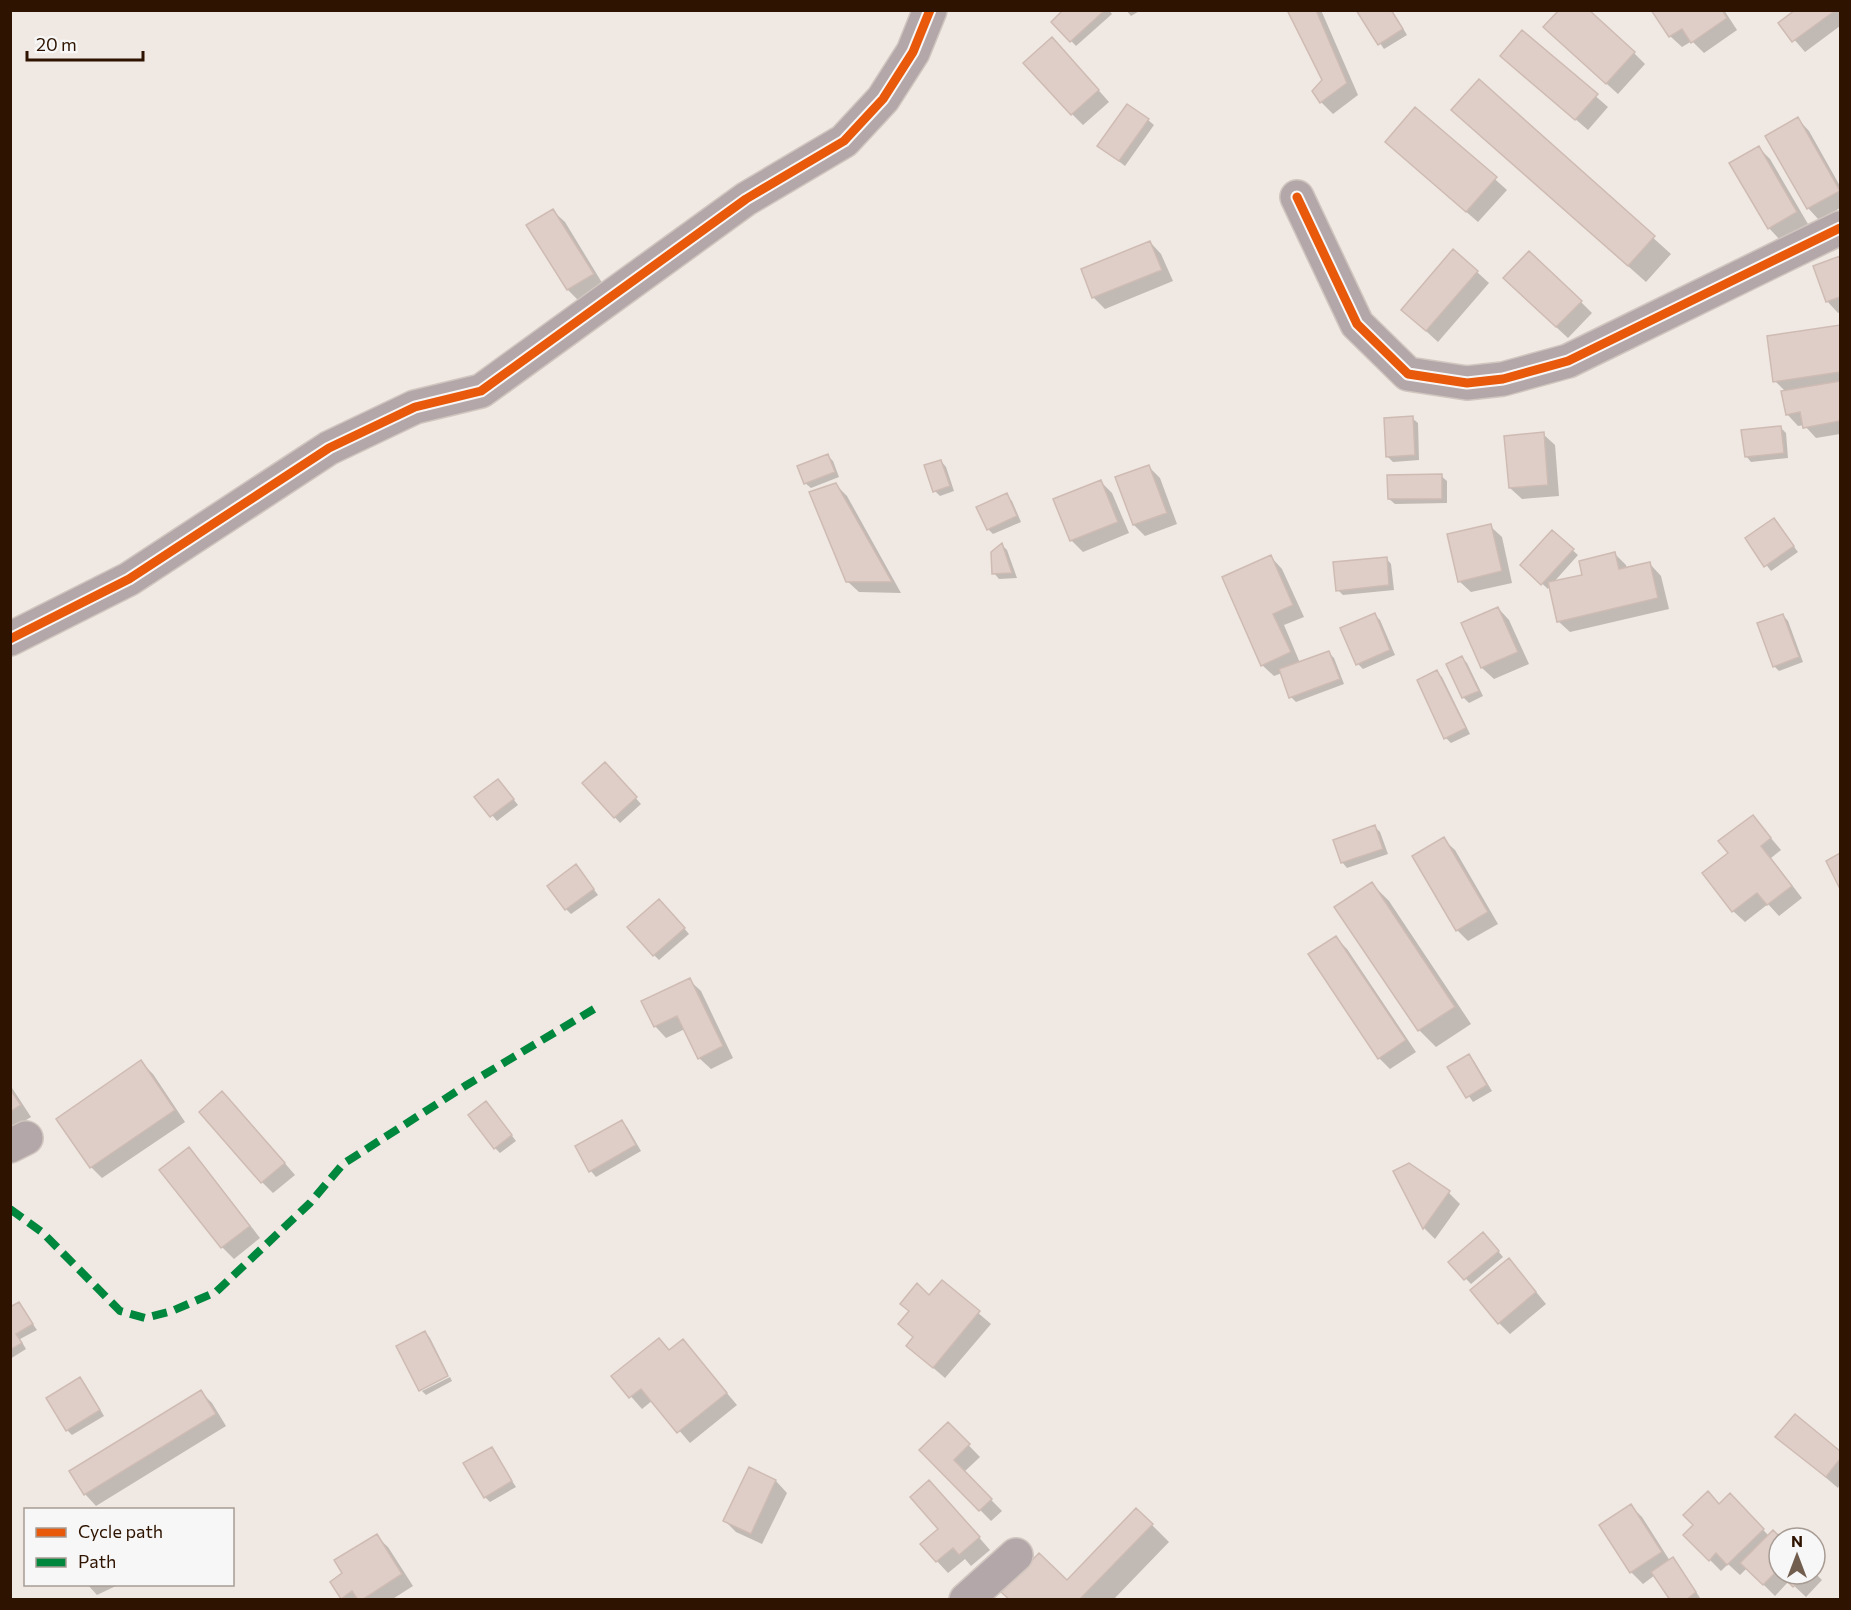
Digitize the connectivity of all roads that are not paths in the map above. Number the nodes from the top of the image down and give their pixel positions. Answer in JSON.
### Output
{"nodes":[{"id":1,"x":930,"y":10,"type":"edge"},
{"id":2,"x":1296,"y":197,"type":"dead end"},
{"id":3,"x":1840,"y":228,"type":"edge"},
{"id":4,"x":10,"y":639,"type":"edge"},
{"id":5,"x":1016,"y":1555,"type":"dead end"},
{"id":6,"x":966,"y":1599,"type":"edge"}],
"edges":[{"from":1,"to":4,"type":"street"},
{"from":2,"to":3,"type":"street"},
{"from":5,"to":6,"type":"street"}]}
